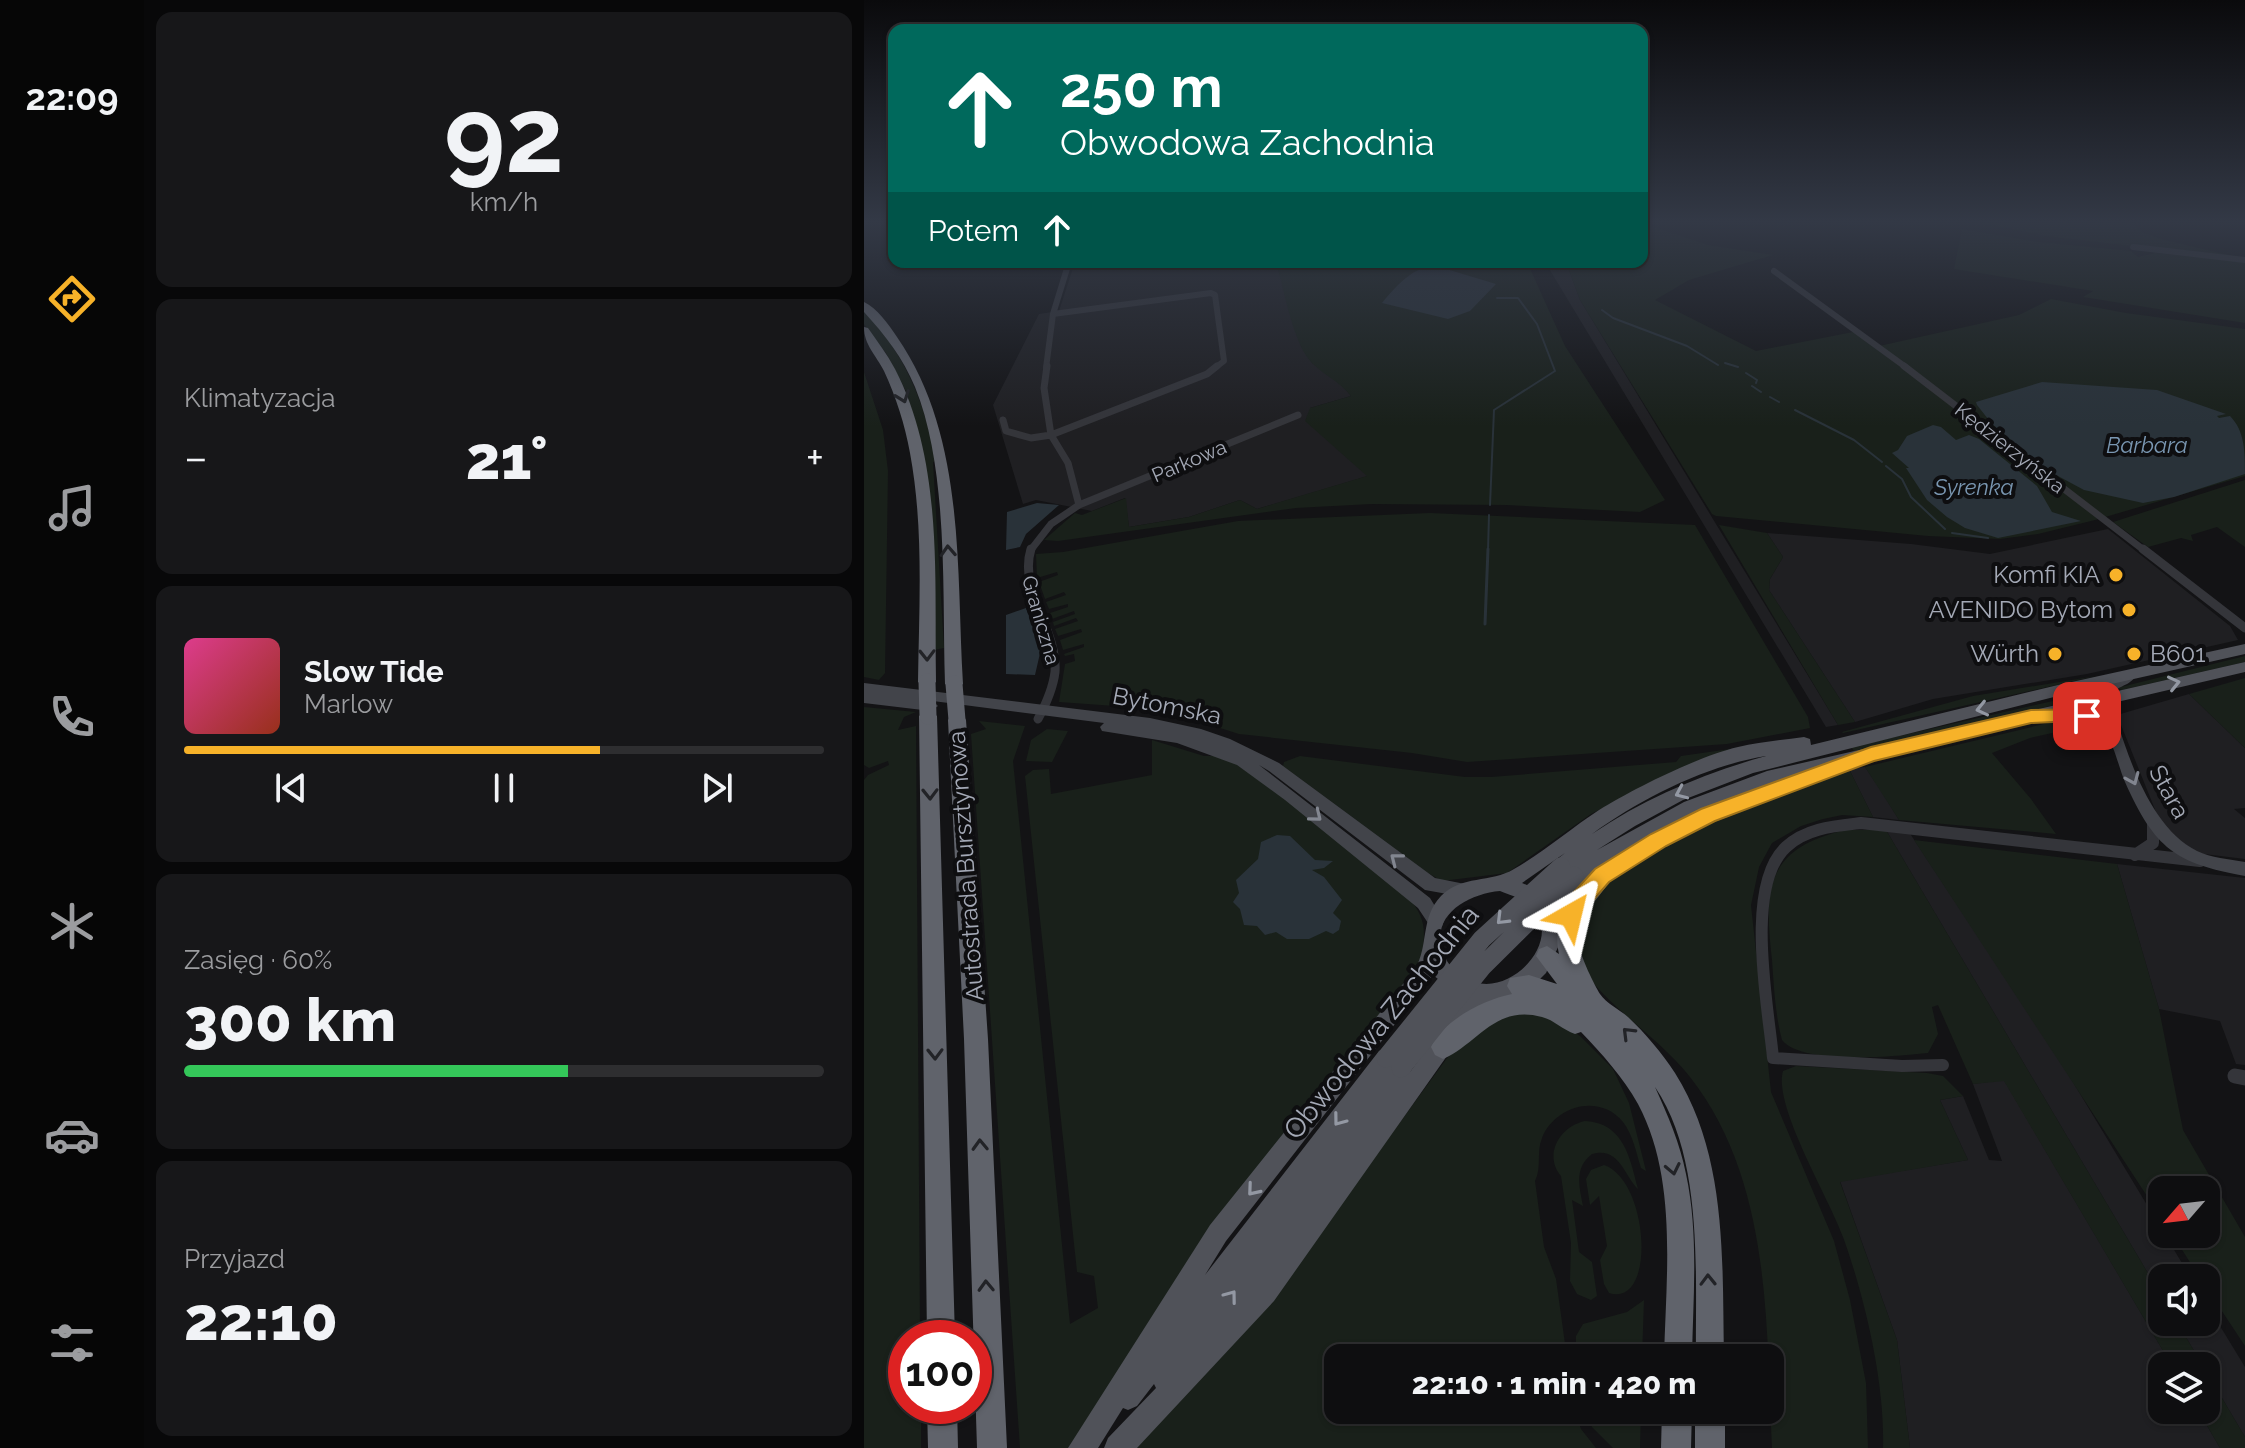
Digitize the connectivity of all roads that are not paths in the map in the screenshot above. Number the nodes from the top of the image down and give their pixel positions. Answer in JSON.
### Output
{"nodes":[{"id":1,"x":1060,"y":291,"type":"edge"},
{"id":2,"x":1802,"y":291,"type":"edge"},
{"id":3,"x":864,"y":305,"type":"edge"},
{"id":4,"x":1053,"y":314,"type":"junction"},
{"id":5,"x":864,"y":330,"type":"edge"},
{"id":6,"x":1298,"y":415,"type":"dead end"},
{"id":7,"x":1003,"y":420,"type":"dead end"},
{"id":8,"x":1051,"y":435,"type":"junction"},
{"id":9,"x":1079,"y":505,"type":"junction"},
{"id":10,"x":2245,"y":628,"type":"edge"},
{"id":11,"x":2243,"y":647,"type":"edge"},
{"id":12,"x":2245,"y":667,"type":"edge"},
{"id":13,"x":2140,"y":673,"type":"junction"},
{"id":14,"x":864,"y":688,"type":"edge"},
{"id":15,"x":864,"y":698,"type":"edge"},
{"id":16,"x":2103,"y":698,"type":"junction"},
{"id":17,"x":1040,"y":714,"type":"junction"},
{"id":18,"x":2031,"y":717,"type":"junction"},
{"id":19,"x":1932,"y":721,"type":"junction"},
{"id":20,"x":2115,"y":735,"type":"junction"},
{"id":21,"x":1871,"y":755,"type":"junction"},
{"id":22,"x":2153,"y":823,"type":"junction"},
{"id":23,"x":2135,"y":855,"type":"junction"},
{"id":24,"x":2204,"y":862,"type":"junction"},
{"id":25,"x":2245,"y":869,"type":"edge"},
{"id":26,"x":1567,"y":872,"type":"junction"},
{"id":27,"x":1602,"y":876,"type":"junction"},
{"id":28,"x":1501,"y":883,"type":"junction"},
{"id":29,"x":1464,"y":890,"type":"junction"},
{"id":30,"x":1436,"y":921,"type":"junction"},
{"id":31,"x":1551,"y":925,"type":"junction"},
{"id":32,"x":1432,"y":947,"type":"junction"},
{"id":33,"x":1547,"y":956,"type":"junction"},
{"id":34,"x":1518,"y":986,"type":"junction"},
{"id":35,"x":1485,"y":993,"type":"junction"},
{"id":36,"x":1595,"y":1002,"type":"junction"},
{"id":37,"x":1443,"y":1047,"type":"junction"},
{"id":38,"x":1394,"y":1063,"type":"junction"},
{"id":39,"x":1943,"y":1065,"type":"dead end"},
{"id":40,"x":1648,"y":1096,"type":"junction"},
{"id":41,"x":941,"y":1320,"type":"edge"},
{"id":42,"x":1678,"y":1344,"type":"edge"},
{"id":43,"x":1710,"y":1344,"type":"edge"},
{"id":44,"x":942,"y":1424,"type":"edge"},
{"id":45,"x":1677,"y":1424,"type":"edge"},
{"id":46,"x":1710,"y":1424,"type":"edge"},
{"id":47,"x":943,"y":1448,"type":"edge"},
{"id":48,"x":992,"y":1448,"type":"edge"},
{"id":49,"x":1085,"y":1448,"type":"edge"},
{"id":50,"x":1118,"y":1448,"type":"edge"},
{"id":51,"x":1676,"y":1448,"type":"edge"},
{"id":52,"x":1710,"y":1448,"type":"edge"}],
"edges":[{"from":1,"to":4,"type":"street"},
{"from":2,"to":10,"type":"street","name":"Kędzierzyńska"},
{"from":48,"to":3,"type":"highway","name":"Autostrada Bursztynowa","one_way":true,"bridge":true},
{"from":4,"to":8,"type":"street"},
{"from":4,"to":8,"type":"street"},
{"from":5,"to":41,"type":"highway","name":"Autostrada Bursztynowa","one_way":true,"bridge":true},
{"from":6,"to":9,"type":"street","name":"Parkowa"},
{"from":7,"to":8,"type":"street"},
{"from":8,"to":9,"type":"street"},
{"from":9,"to":17,"type":"street","name":"Graniczna"},
{"from":11,"to":13,"type":"main road","name":"Obwodowa Zachodnia"},
{"from":16,"to":12,"type":"main road","name":"Obwodowa Zachodnia","one_way":true},
{"from":13,"to":16,"type":"street"},
{"from":13,"to":19,"type":"main road","name":"Obwodowa Zachodnia","one_way":true},
{"from":14,"to":17,"type":"street","name":"Bytomska"},
{"from":15,"to":17,"type":"street","name":"Bytomska"},
{"from":16,"to":18,"type":"main road","name":"Obwodowa Zachodnia"},
{"from":16,"to":20,"type":"street","name":"Stara"},
{"from":29,"to":17,"type":"street","name":"Bytomska","one_way":true},
{"from":17,"to":30,"type":"street","name":"Bytomska","one_way":true},
{"from":18,"to":20,"type":"street"},
{"from":18,"to":21,"type":"main road","name":"Obwodowa Zachodnia"},
{"from":19,"to":26,"type":"main road","name":"Obwodowa Zachodnia","one_way":true},
{"from":19,"to":28,"type":"main road"},
{"from":20,"to":22,"type":"street","name":"Stara","one_way":true},
{"from":21,"to":26,"type":"main road","name":"Obwodowa Zachodnia"},
{"from":21,"to":27,"type":"main road"},
{"from":22,"to":23,"type":"street"},
{"from":22,"to":24,"type":"street","name":"Stara"},
{"from":23,"to":24,"type":"street"},
{"from":23,"to":39,"type":"street"},
{"from":24,"to":25,"type":"street","name":"Stara"},
{"from":26,"to":38,"type":"main road","name":"Obwodowa Zachodnia","bridge":true},
{"from":27,"to":31,"type":"main road"},
{"from":27,"to":36,"type":"highway"},
{"from":28,"to":29,"type":"main road"},
{"from":28,"to":31,"type":"main road"},
{"from":29,"to":30,"type":"main road"},
{"from":30,"to":32,"type":"main road"},
{"from":31,"to":33,"type":"main road"},
{"from":32,"to":35,"type":"main road"},
{"from":32,"to":49,"type":"main road","one_way":true},
{"from":33,"to":34,"type":"main road"},
{"from":33,"to":36,"type":"highway"},
{"from":34,"to":35,"type":"main road"},
{"from":34,"to":40,"type":"highway"},
{"from":35,"to":37,"type":"main road"},
{"from":43,"to":36,"type":"highway","one_way":true},
{"from":37,"to":40,"type":"highway"},
{"from":37,"to":50,"type":"main road"},
{"from":38,"to":49,"type":"main road","name":"Obwodowa Zachodnia","one_way":true},
{"from":50,"to":38,"type":"main road","name":"Obwodowa Zachodnia","one_way":true},
{"from":40,"to":42,"type":"highway","one_way":true},
{"from":44,"to":47,"type":"highway"},
{"from":45,"to":51,"type":"highway"},
{"from":46,"to":52,"type":"highway"}]}
